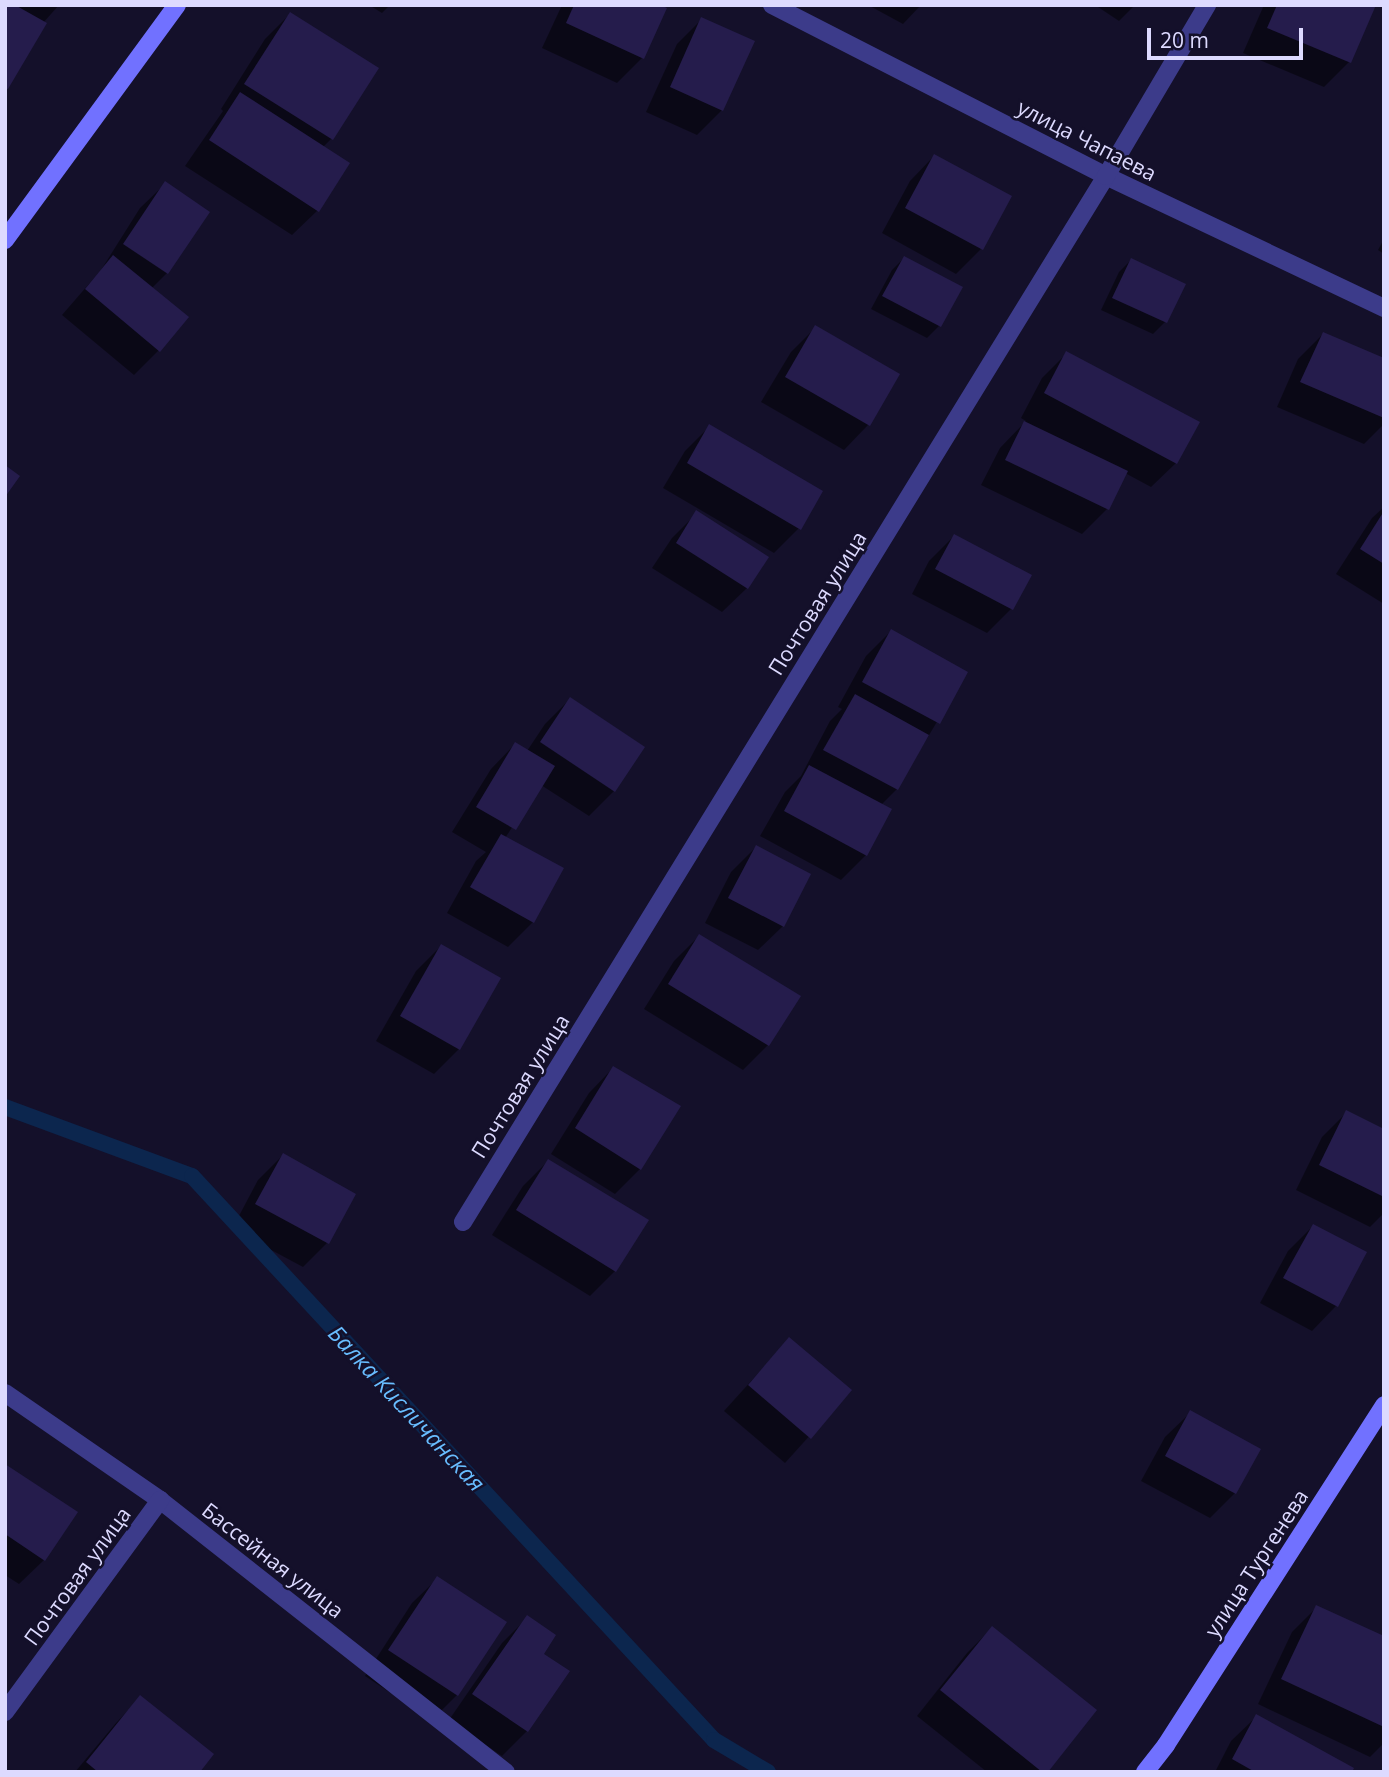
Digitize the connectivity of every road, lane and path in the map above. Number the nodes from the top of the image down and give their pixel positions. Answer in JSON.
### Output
{"nodes":[{"id":1,"x":177,"y":5,"type":"edge"},
{"id":2,"x":772,"y":5,"type":"edge"},
{"id":3,"x":1207,"y":5,"type":"edge"},
{"id":4,"x":1106,"y":176,"type":"junction"},
{"id":5,"x":5,"y":240,"type":"edge"},
{"id":6,"x":1384,"y":308,"type":"edge"},
{"id":7,"x":463,"y":1222,"type":"dead end"},
{"id":8,"x":5,"y":1393,"type":"edge"},
{"id":9,"x":1384,"y":1405,"type":"edge"},
{"id":10,"x":160,"y":1500,"type":"junction"},
{"id":11,"x":5,"y":1712,"type":"edge"},
{"id":12,"x":506,"y":1772,"type":"edge"},
{"id":13,"x":1145,"y":1772,"type":"edge"}],
"edges":[{"from":1,"to":5,"type":"main road"},
{"from":2,"to":4,"type":"street","name":"улица Чапаева"},
{"from":3,"to":4,"type":"street","name":"Почтовая улица"},
{"from":4,"to":6,"type":"street","name":"улица Чапаева"},
{"from":4,"to":7,"type":"street","name":"Почтовая улица"},
{"from":8,"to":10,"type":"street","name":"Бассейная улица"},
{"from":9,"to":13,"type":"main road","name":"улица Тургенева"},
{"from":10,"to":11,"type":"street","name":"Почтовая улица"},
{"from":10,"to":12,"type":"street","name":"Бассейная улица"}]}
